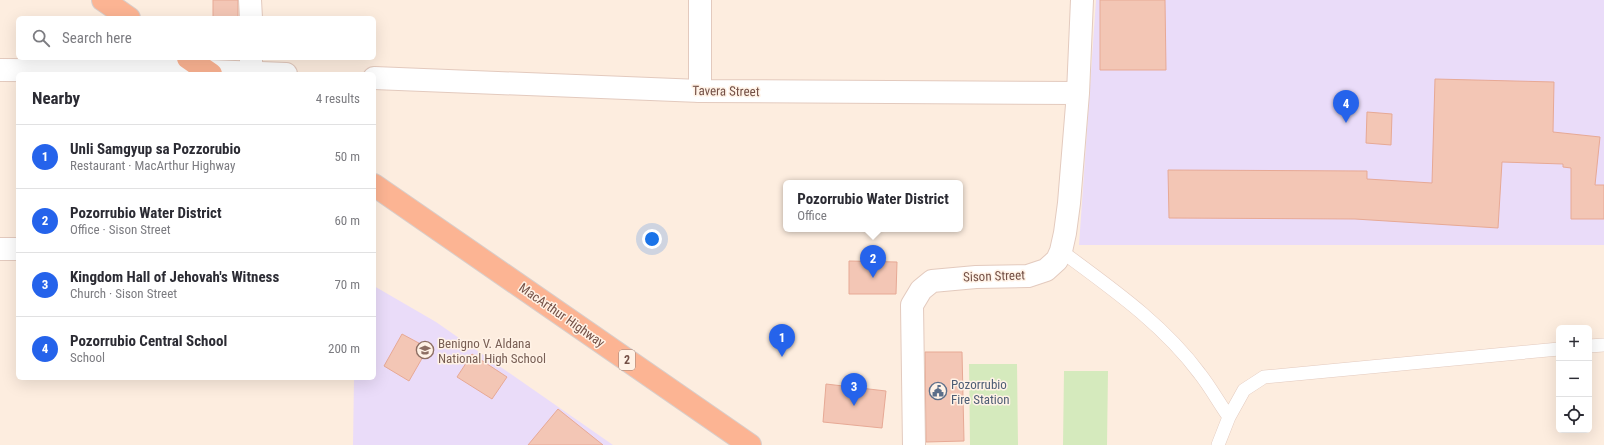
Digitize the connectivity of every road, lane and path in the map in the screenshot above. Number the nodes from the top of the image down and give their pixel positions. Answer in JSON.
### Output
{"nodes":[{"id":1,"x":103,"y":0,"type":"edge"},
{"id":2,"x":250,"y":0,"type":"edge"},
{"id":3,"x":700,"y":0,"type":"edge"},
{"id":4,"x":1082,"y":0,"type":"edge"},
{"id":5,"x":126,"y":16,"type":"edge"},
{"id":6,"x":251,"y":16,"type":"edge"},
{"id":7,"x":191,"y":60,"type":"edge"},
{"id":8,"x":251,"y":65,"type":"edge"},
{"id":9,"x":0,"y":70,"type":"edge"},
{"id":10,"x":139,"y":72,"type":"edge"},
{"id":11,"x":208,"y":72,"type":"edge"},
{"id":12,"x":214,"y":72,"type":"edge"},
{"id":13,"x":278,"y":72,"type":"edge"},
{"id":14,"x":376,"y":78,"type":"edge"},
{"id":15,"x":700,"y":91,"type":"junction"},
{"id":16,"x":1078,"y":93,"type":"junction"},
{"id":17,"x":376,"y":186,"type":"edge"},
{"id":18,"x":0,"y":248,"type":"edge"},
{"id":19,"x":16,"y":249,"type":"edge"},
{"id":20,"x":1061,"y":251,"type":"junction"},
{"id":21,"x":1604,"y":345,"type":"edge"},
{"id":22,"x":1592,"y":346,"type":"edge"},
{"id":23,"x":1556,"y":349,"type":"edge"},
{"id":24,"x":1228,"y":418,"type":"junction"},
{"id":25,"x":750,"y":445,"type":"edge"},
{"id":26,"x":914,"y":445,"type":"edge"},
{"id":27,"x":1218,"y":445,"type":"edge"}],
"edges":[{"from":1,"to":5,"type":"highway"},
{"from":2,"to":6,"type":"street"},
{"from":3,"to":15,"type":"street"},
{"from":4,"to":16,"type":"street","name":"Sison Street"},
{"from":7,"to":11,"type":"highway"},
{"from":8,"to":12,"type":"street"},
{"from":8,"to":13,"type":"street"},
{"from":9,"to":10,"type":"street"},
{"from":14,"to":15,"type":"street","name":"Tavera Street"},
{"from":15,"to":16,"type":"street","name":"Tavera Street"},
{"from":16,"to":20,"type":"street","name":"Sison Street"},
{"from":17,"to":25,"type":"highway","name":"MacArthur Highway","number":"2"},
{"from":18,"to":19,"type":"street"},
{"from":20,"to":24,"type":"lane"},
{"from":20,"to":26,"type":"street","name":"Sison Street"},
{"from":21,"to":22,"type":"lane"},
{"from":23,"to":24,"type":"lane"},
{"from":24,"to":27,"type":"lane"}]}
